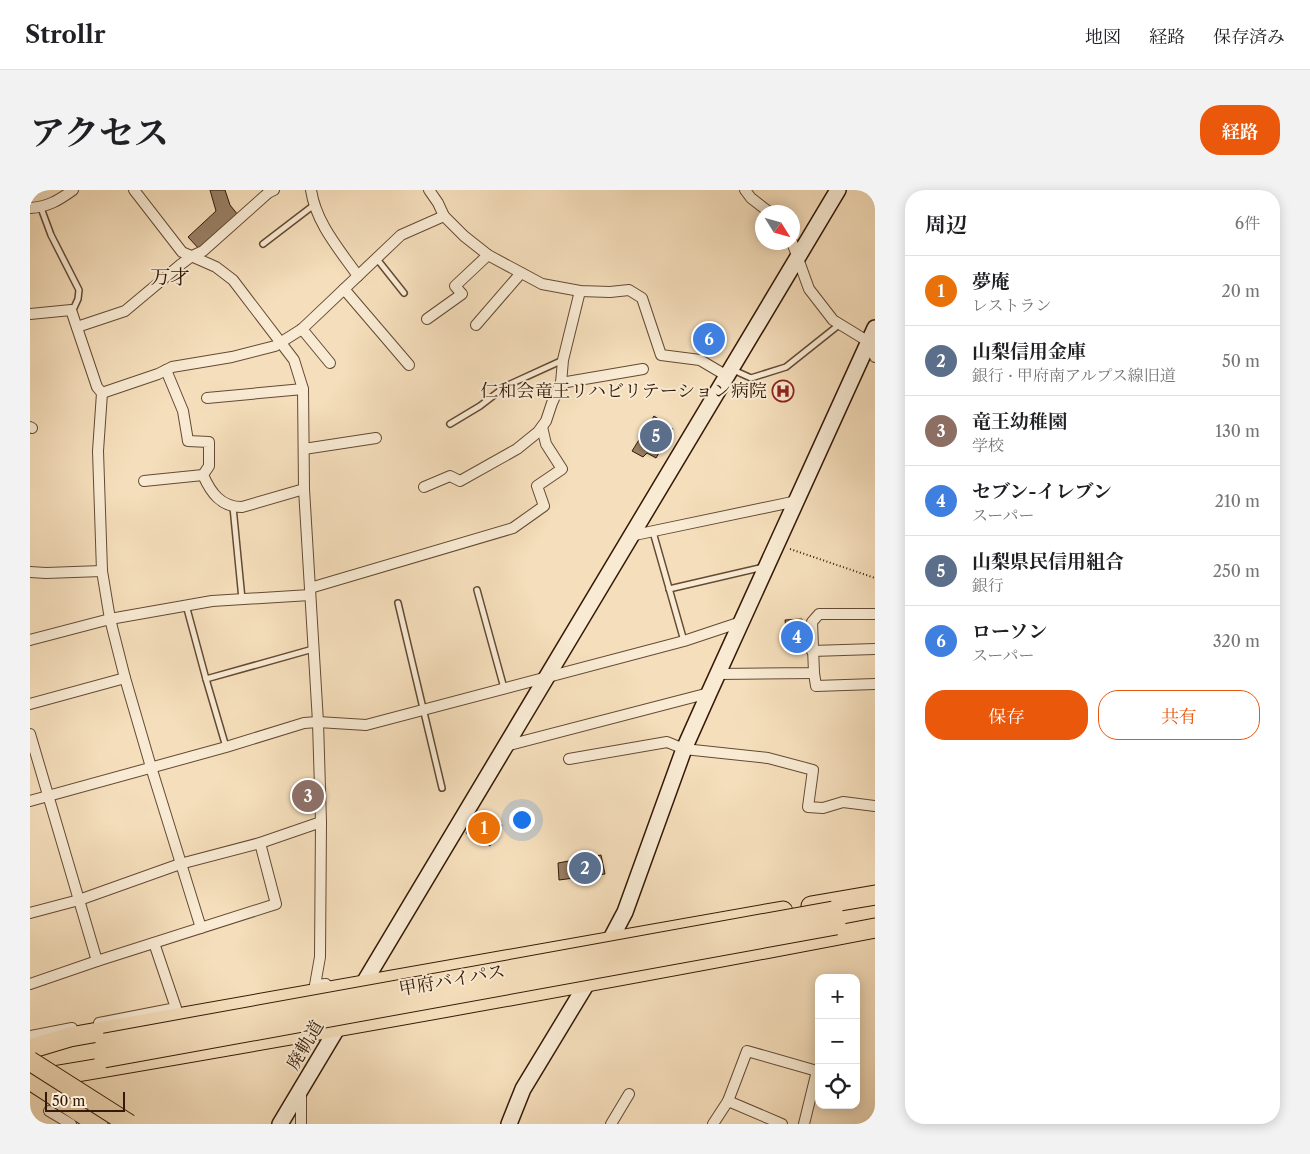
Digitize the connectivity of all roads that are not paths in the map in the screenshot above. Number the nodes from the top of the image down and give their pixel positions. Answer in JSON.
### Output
{"nodes":[{"id":1,"x":73,"y":190,"type":"edge"},
{"id":2,"x":134,"y":190,"type":"edge"},
{"id":3,"x":274,"y":190,"type":"edge"},
{"id":4,"x":311,"y":190,"type":"edge"},
{"id":5,"x":429,"y":190,"type":"edge"},
{"id":6,"x":745,"y":190,"type":"edge"},
{"id":7,"x":838,"y":190,"type":"edge"},
{"id":8,"x":314,"y":205,"type":"junction"},
{"id":9,"x":760,"y":205,"type":"edge"},
{"id":10,"x":30,"y":208,"type":"edge"},
{"id":11,"x":41,"y":208,"type":"junction"},
{"id":12,"x":444,"y":216,"type":"junction"},
{"id":13,"x":263,"y":244,"type":"dead end"},
{"id":14,"x":794,"y":250,"type":"edge"},
{"id":15,"x":488,"y":255,"type":"junction"},
{"id":16,"x":192,"y":256,"type":"junction"},
{"id":17,"x":376,"y":258,"type":"junction"},
{"id":18,"x":797,"y":258,"type":"junction"},
{"id":19,"x":521,"y":272,"type":"junction"},
{"id":20,"x":358,"y":276,"type":"junction"},
{"id":21,"x":344,"y":289,"type":"junction"},
{"id":22,"x":580,"y":291,"type":"junction"},
{"id":23,"x":404,"y":292,"type":"dead end"},
{"id":24,"x":72,"y":312,"type":"junction"},
{"id":25,"x":30,"y":314,"type":"edge"},
{"id":26,"x":427,"y":319,"type":"dead end"},
{"id":27,"x":840,"y":324,"type":"junction"},
{"id":28,"x":476,"y":326,"type":"dead end"},
{"id":29,"x":77,"y":327,"type":"junction"},
{"id":30,"x":302,"y":329,"type":"junction"},
{"id":31,"x":872,"y":335,"type":"edge"},
{"id":32,"x":280,"y":342,"type":"junction"},
{"id":33,"x":875,"y":357,"type":"edge"},
{"id":34,"x":563,"y":360,"type":"junction"},
{"id":35,"x":330,"y":363,"type":"dead end"},
{"id":36,"x":408,"y":365,"type":"dead end"},
{"id":37,"x":643,"y":369,"type":"dead end"},
{"id":38,"x":166,"y":370,"type":"junction"},
{"id":39,"x":729,"y":373,"type":"junction"},
{"id":40,"x":561,"y":383,"type":"junction"},
{"id":41,"x":303,"y":389,"type":"junction"},
{"id":42,"x":102,"y":393,"type":"junction"},
{"id":43,"x":207,"y":398,"type":"dead end"},
{"id":44,"x":450,"y":424,"type":"dead end"},
{"id":45,"x":542,"y":427,"type":"junction"},
{"id":46,"x":376,"y":438,"type":"dead end"},
{"id":47,"x":304,"y":449,"type":"junction"},
{"id":48,"x":203,"y":475,"type":"junction"},
{"id":49,"x":144,"y":481,"type":"dead end"},
{"id":50,"x":424,"y":487,"type":"dead end"},
{"id":51,"x":304,"y":489,"type":"junction"},
{"id":52,"x":797,"y":500,"type":"junction"},
{"id":53,"x":232,"y":507,"type":"junction"},
{"id":54,"x":653,"y":532,"type":"junction"},
{"id":55,"x":630,"y":536,"type":"junction"},
{"id":56,"x":767,"y":566,"type":"junction"},
{"id":57,"x":102,"y":571,"type":"junction"},
{"id":58,"x":30,"y":572,"type":"edge"},
{"id":59,"x":669,"y":589,"type":"junction"},
{"id":60,"x":477,"y":590,"type":"dead end"},
{"id":61,"x":310,"y":591,"type":"junction"},
{"id":62,"x":242,"y":599,"type":"junction"},
{"id":63,"x":398,"y":603,"type":"dead end"},
{"id":64,"x":186,"y":605,"type":"junction"},
{"id":65,"x":875,"y":614,"type":"edge"},
{"id":66,"x":110,"y":619,"type":"junction"},
{"id":67,"x":741,"y":622,"type":"junction"},
{"id":68,"x":30,"y":640,"type":"edge"},
{"id":69,"x":684,"y":641,"type":"junction"},
{"id":70,"x":875,"y":649,"type":"edge"},
{"id":71,"x":313,"y":650,"type":"junction"},
{"id":72,"x":812,"y":651,"type":"junction"},
{"id":73,"x":814,"y":673,"type":"junction"},
{"id":74,"x":718,"y":674,"type":"junction"},
{"id":75,"x":125,"y":678,"type":"junction"},
{"id":76,"x":546,"y":678,"type":"junction"},
{"id":77,"x":206,"y":679,"type":"junction"},
{"id":78,"x":875,"y":684,"type":"edge"},
{"id":79,"x":504,"y":689,"type":"junction"},
{"id":80,"x":709,"y":693,"type":"junction"},
{"id":81,"x":30,"y":704,"type":"edge"},
{"id":82,"x":424,"y":709,"type":"junction"},
{"id":83,"x":318,"y":722,"type":"junction"},
{"id":84,"x":30,"y":734,"type":"edge"},
{"id":85,"x":505,"y":746,"type":"junction"},
{"id":86,"x":226,"y":747,"type":"junction"},
{"id":87,"x":684,"y":750,"type":"junction"},
{"id":88,"x":569,"y":759,"type":"dead end"},
{"id":89,"x":151,"y":767,"type":"junction"},
{"id":90,"x":442,"y":788,"type":"dead end"},
{"id":91,"x":48,"y":796,"type":"junction"},
{"id":92,"x":30,"y":801,"type":"edge"},
{"id":93,"x":875,"y":806,"type":"edge"},
{"id":94,"x":321,"y":822,"type":"junction"},
{"id":95,"x":260,"y":842,"type":"junction"},
{"id":96,"x":180,"y":864,"type":"junction"},
{"id":97,"x":875,"y":895,"type":"edge"},
{"id":98,"x":79,"y":900,"type":"junction"},
{"id":99,"x":875,"y":904,"type":"edge"},
{"id":100,"x":30,"y":914,"type":"edge"},
{"id":101,"x":835,"y":918,"type":"junction"},
{"id":102,"x":875,"y":918,"type":"edge"},
{"id":103,"x":201,"y":928,"type":"junction"},
{"id":104,"x":875,"y":928,"type":"edge"},
{"id":105,"x":610,"y":940,"type":"junction"},
{"id":106,"x":154,"y":943,"type":"junction"},
{"id":107,"x":98,"y":960,"type":"junction"},
{"id":108,"x":365,"y":982,"type":"junction"},
{"id":109,"x":588,"y":983,"type":"junction"},
{"id":110,"x":30,"y":984,"type":"edge"},
{"id":111,"x":337,"y":1028,"type":"junction"},
{"id":112,"x":30,"y":1036,"type":"edge"},
{"id":113,"x":30,"y":1049,"type":"edge"},
{"id":114,"x":105,"y":1050,"type":"junction"},
{"id":115,"x":30,"y":1056,"type":"edge"},
{"id":116,"x":30,"y":1062,"type":"edge"},
{"id":117,"x":30,"y":1070,"type":"edge"},
{"id":118,"x":30,"y":1080,"type":"edge"},
{"id":119,"x":301,"y":1088,"type":"junction"},
{"id":120,"x":629,"y":1094,"type":"dead end"},
{"id":121,"x":728,"y":1101,"type":"junction"},
{"id":122,"x":49,"y":1111,"type":"dead end"},
{"id":123,"x":62,"y":1121,"type":"edge"},
{"id":124,"x":71,"y":1124,"type":"edge"},
{"id":125,"x":98,"y":1124,"type":"edge"},
{"id":126,"x":129,"y":1124,"type":"edge"},
{"id":127,"x":280,"y":1124,"type":"edge"},
{"id":128,"x":300,"y":1124,"type":"edge"},
{"id":129,"x":509,"y":1124,"type":"edge"},
{"id":130,"x":611,"y":1124,"type":"edge"},
{"id":131,"x":713,"y":1124,"type":"edge"},
{"id":132,"x":782,"y":1124,"type":"edge"},
{"id":133,"x":804,"y":1124,"type":"edge"}],
"edges":[{"from":1,"to":11,"type":"street"},
{"from":2,"to":16,"type":"street"},
{"from":3,"to":16,"type":"street"},
{"from":4,"to":8,"type":"street"},
{"from":5,"to":12,"type":"street"},
{"from":6,"to":9,"type":"street"},
{"from":7,"to":18,"type":"street","name":"廃軌道"},
{"from":8,"to":13,"type":"lane"},
{"from":8,"to":20,"type":"street"},
{"from":10,"to":11,"type":"street"},
{"from":11,"to":24,"type":"lane"},
{"from":12,"to":15,"type":"street"},
{"from":12,"to":17,"type":"street"},
{"from":14,"to":18,"type":"street"},
{"from":15,"to":19,"type":"street"},
{"from":15,"to":26,"type":"street"},
{"from":16,"to":29,"type":"street"},
{"from":16,"to":32,"type":"street"},
{"from":17,"to":20,"type":"street"},
{"from":17,"to":23,"type":"lane"},
{"from":18,"to":27,"type":"street"},
{"from":18,"to":39,"type":"street","name":"廃軌道"},
{"from":19,"to":22,"type":"street"},
{"from":19,"to":28,"type":"street"},
{"from":20,"to":21,"type":"street"},
{"from":21,"to":30,"type":"street"},
{"from":21,"to":36,"type":"street"},
{"from":22,"to":34,"type":"street"},
{"from":22,"to":39,"type":"street"},
{"from":24,"to":25,"type":"street"},
{"from":24,"to":29,"type":"street"},
{"from":27,"to":31,"type":"street"},
{"from":27,"to":39,"type":"lane"},
{"from":29,"to":42,"type":"street"},
{"from":30,"to":32,"type":"street"},
{"from":30,"to":35,"type":"street"},
{"from":31,"to":33,"type":"street"},
{"from":31,"to":52,"type":"street"},
{"from":32,"to":38,"type":"street"},
{"from":32,"to":41,"type":"street"},
{"from":34,"to":40,"type":"street"},
{"from":34,"to":44,"type":"lane"},
{"from":37,"to":40,"type":"street"},
{"from":38,"to":42,"type":"street"},
{"from":38,"to":48,"type":"street"},
{"from":39,"to":55,"type":"street","name":"廃軌道"},
{"from":40,"to":45,"type":"street"},
{"from":41,"to":43,"type":"street"},
{"from":41,"to":47,"type":"street"},
{"from":42,"to":57,"type":"street"},
{"from":45,"to":50,"type":"street"},
{"from":45,"to":61,"type":"street"},
{"from":46,"to":47,"type":"street"},
{"from":47,"to":51,"type":"street"},
{"from":48,"to":49,"type":"street"},
{"from":48,"to":53,"type":"street"},
{"from":51,"to":53,"type":"street"},
{"from":51,"to":61,"type":"street"},
{"from":52,"to":54,"type":"street"},
{"from":52,"to":56,"type":"street"},
{"from":53,"to":62,"type":"lane"},
{"from":54,"to":55,"type":"street"},
{"from":54,"to":59,"type":"lane"},
{"from":55,"to":76,"type":"street","name":"廃軌道"},
{"from":56,"to":59,"type":"lane"},
{"from":56,"to":67,"type":"street"},
{"from":57,"to":58,"type":"street"},
{"from":57,"to":66,"type":"street"},
{"from":59,"to":69,"type":"lane"},
{"from":60,"to":79,"type":"lane"},
{"from":61,"to":62,"type":"street"},
{"from":61,"to":71,"type":"street"},
{"from":62,"to":64,"type":"street"},
{"from":63,"to":82,"type":"lane"},
{"from":64,"to":66,"type":"street"},
{"from":64,"to":77,"type":"lane"},
{"from":65,"to":72,"type":"street"},
{"from":66,"to":68,"type":"street"},
{"from":66,"to":75,"type":"street"},
{"from":67,"to":69,"type":"street"},
{"from":67,"to":74,"type":"street"},
{"from":69,"to":76,"type":"street"},
{"from":70,"to":72,"type":"street"},
{"from":71,"to":77,"type":"lane"},
{"from":71,"to":83,"type":"street"},
{"from":72,"to":73,"type":"street"},
{"from":73,"to":74,"type":"street"},
{"from":73,"to":78,"type":"street"},
{"from":74,"to":80,"type":"street"},
{"from":75,"to":81,"type":"street"},
{"from":75,"to":89,"type":"street"},
{"from":76,"to":79,"type":"street"},
{"from":76,"to":85,"type":"street","name":"廃軌道"},
{"from":77,"to":86,"type":"lane"},
{"from":79,"to":82,"type":"street"},
{"from":80,"to":85,"type":"street"},
{"from":80,"to":87,"type":"street"},
{"from":82,"to":83,"type":"street"},
{"from":82,"to":90,"type":"lane"},
{"from":83,"to":86,"type":"street"},
{"from":83,"to":94,"type":"street"},
{"from":84,"to":91,"type":"street"},
{"from":85,"to":108,"type":"street","name":"廃軌道"},
{"from":86,"to":89,"type":"street"},
{"from":87,"to":88,"type":"street"},
{"from":87,"to":93,"type":"street"},
{"from":87,"to":105,"type":"street"},
{"from":89,"to":91,"type":"street"},
{"from":89,"to":96,"type":"street"},
{"from":91,"to":92,"type":"street"},
{"from":91,"to":98,"type":"street"},
{"from":94,"to":95,"type":"street"},
{"from":94,"to":108,"type":"street"},
{"from":95,"to":96,"type":"street"},
{"from":95,"to":103,"type":"street"},
{"from":96,"to":98,"type":"street"},
{"from":96,"to":103,"type":"street"},
{"from":97,"to":105,"type":"highway"},
{"from":98,"to":100,"type":"street"},
{"from":98,"to":107,"type":"street"},
{"from":99,"to":101,"type":"highway","name":"甲府バイパス"},
{"from":101,"to":102,"type":"highway","name":"甲府バイパス"},
{"from":101,"to":114,"type":"highway","name":"甲府バイパス","bridge":true},
{"from":103,"to":106,"type":"street"},
{"from":104,"to":109,"type":"highway"},
{"from":105,"to":108,"type":"highway"},
{"from":105,"to":109,"type":"street"},
{"from":106,"to":107,"type":"street"},
{"from":106,"to":112,"type":"street"},
{"from":107,"to":110,"type":"street"},
{"from":108,"to":111,"type":"street","name":"廃軌道"},
{"from":108,"to":113,"type":"highway"},
{"from":109,"to":111,"type":"highway"},
{"from":109,"to":129,"type":"street"},
{"from":111,"to":118,"type":"highway"},
{"from":111,"to":119,"type":"street","name":"廃軌道"},
{"from":114,"to":115,"type":"highway","name":"甲府バイパス"},
{"from":114,"to":117,"type":"highway","name":"甲府バイパス"},
{"from":116,"to":126,"type":"highway","bridge":true},
{"from":118,"to":125,"type":"highway"},
{"from":119,"to":127,"type":"street","name":"廃軌道"},
{"from":119,"to":128,"type":"street"},
{"from":120,"to":130,"type":"street"},
{"from":121,"to":131,"type":"street"},
{"from":121,"to":132,"type":"street"},
{"from":121,"to":133,"type":"street"},
{"from":122,"to":123,"type":"street"},
{"from":123,"to":124,"type":"street"}]}
